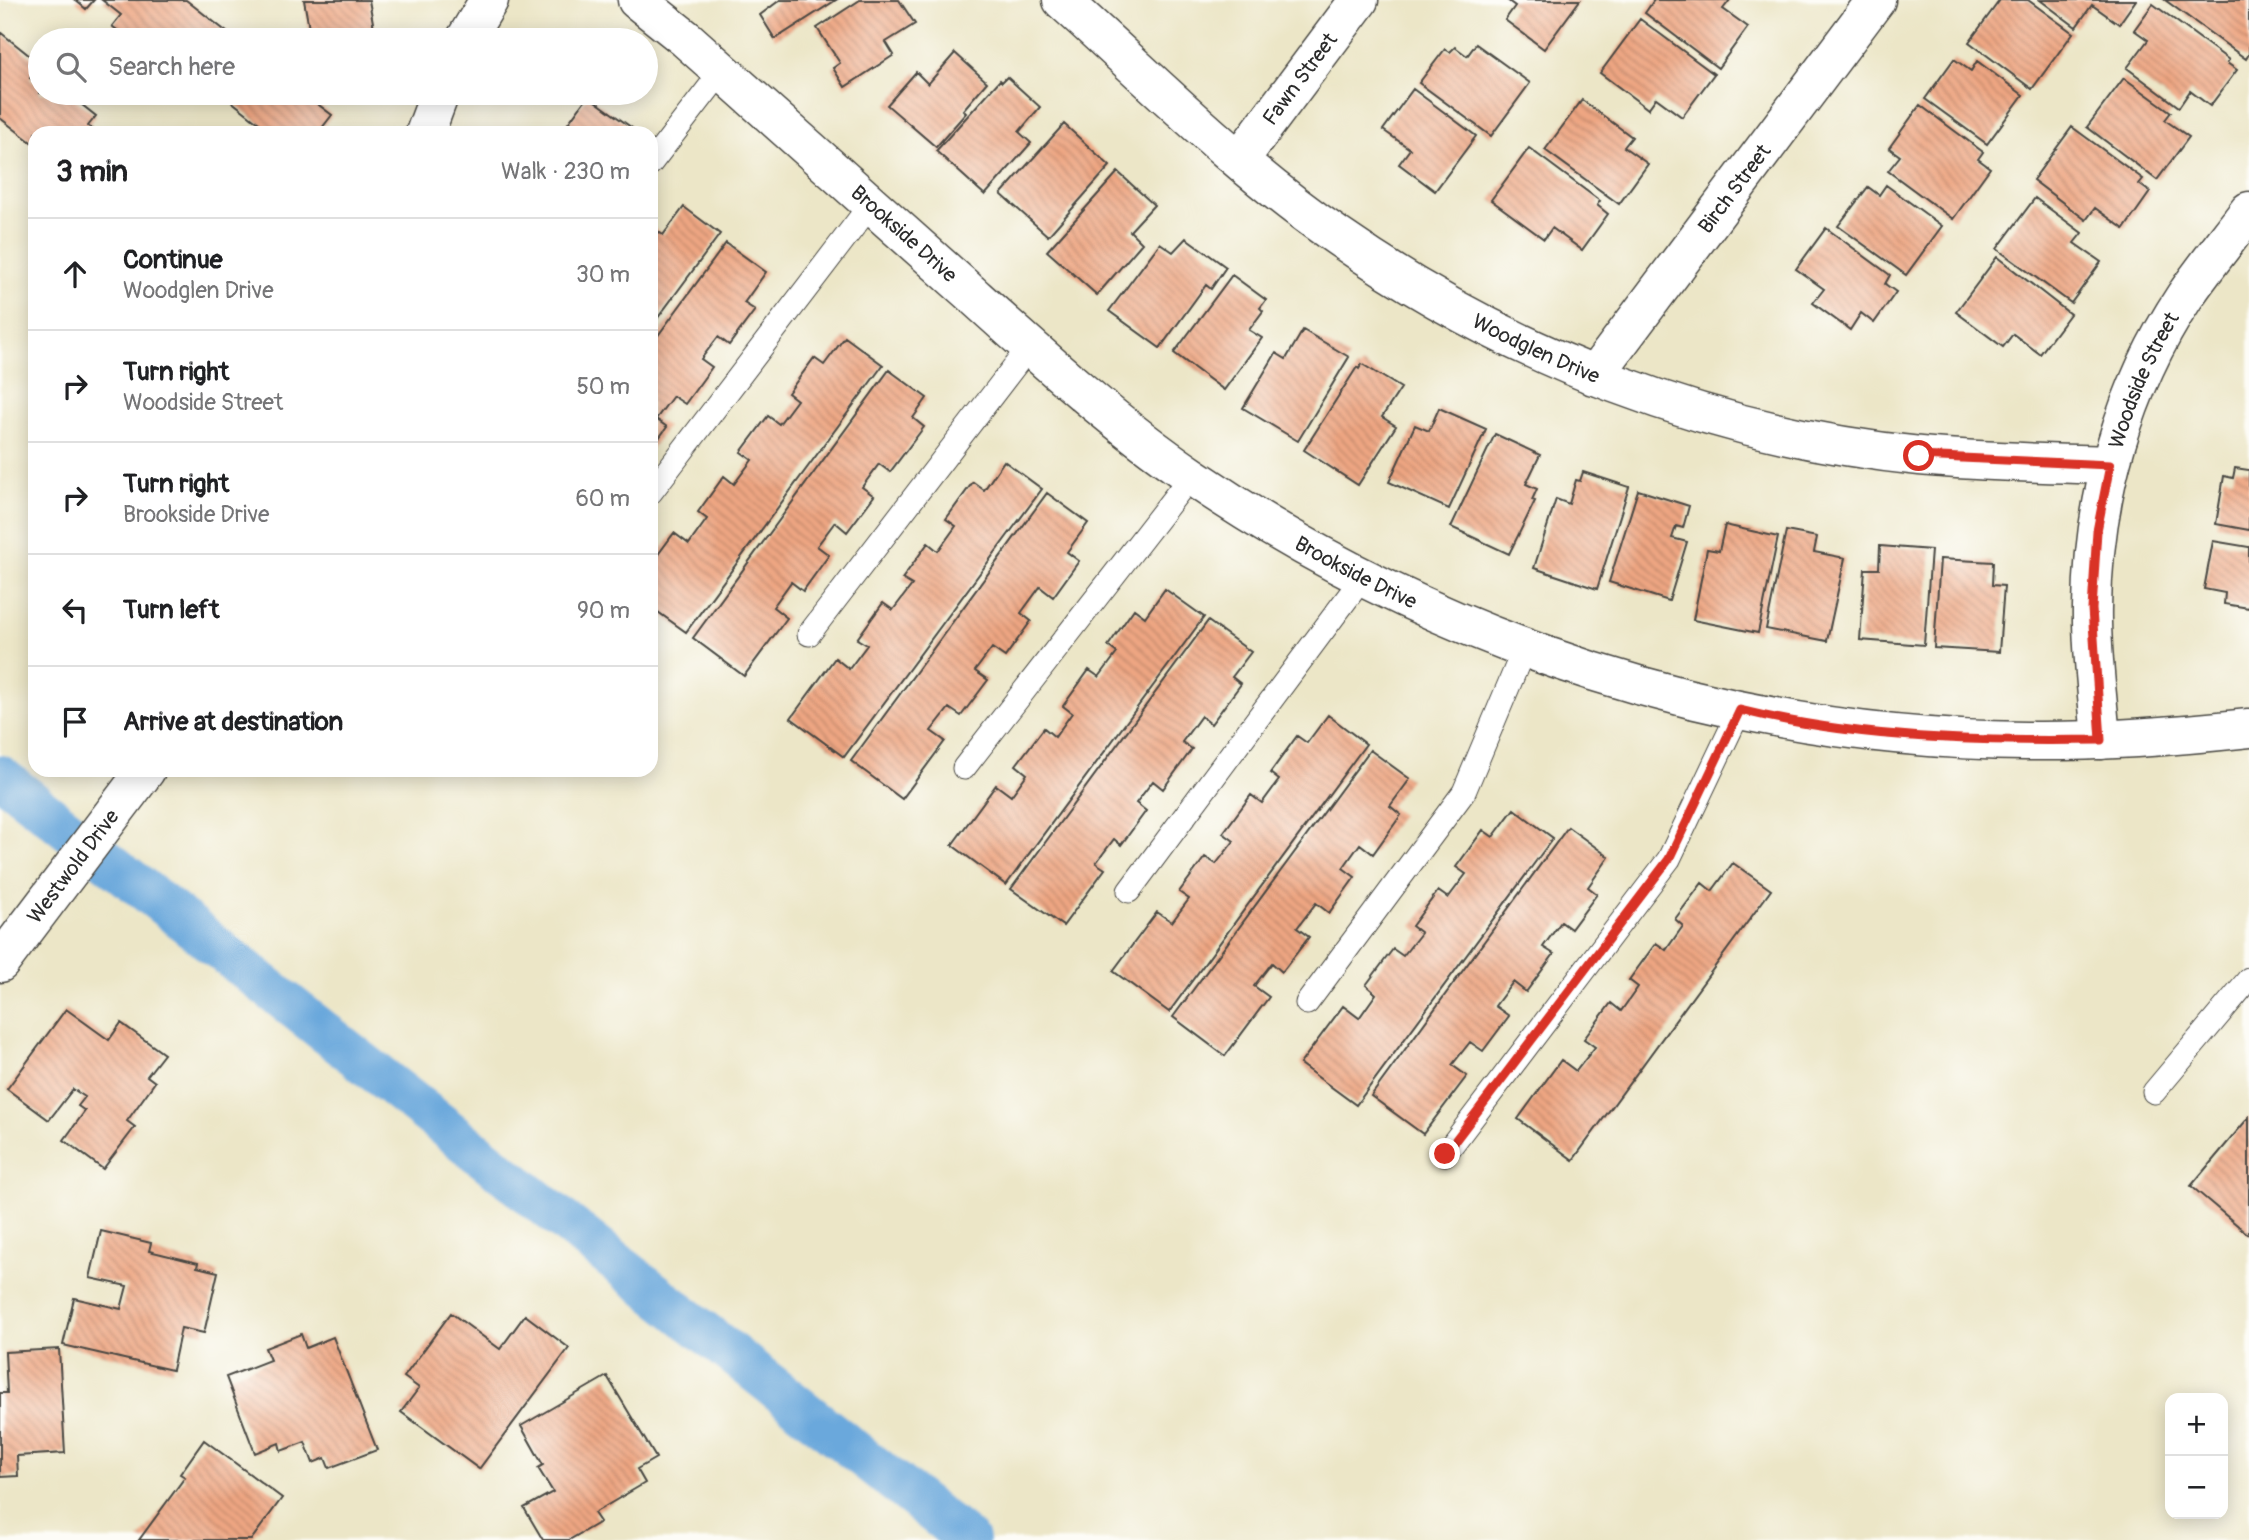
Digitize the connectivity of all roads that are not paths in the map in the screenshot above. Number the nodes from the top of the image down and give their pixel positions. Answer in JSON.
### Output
{"nodes":[{"id":1,"x":489,"y":0,"type":"edge"},
{"id":2,"x":637,"y":0,"type":"edge"},
{"id":3,"x":1062,"y":0,"type":"edge"},
{"id":4,"x":1359,"y":0,"type":"edge"},
{"id":5,"x":1876,"y":0,"type":"edge"},
{"id":6,"x":472,"y":28,"type":"edge"},
{"id":7,"x":722,"y":71,"type":"junction"},
{"id":8,"x":436,"y":105,"type":"edge"},
{"id":9,"x":428,"y":126,"type":"edge"},
{"id":10,"x":658,"y":154,"type":"edge"},
{"id":11,"x":1240,"y":159,"type":"junction"},
{"id":12,"x":871,"y":204,"type":"junction"},
{"id":13,"x":2249,"y":211,"type":"edge"},
{"id":14,"x":1030,"y":346,"type":"junction"},
{"id":15,"x":1594,"y":376,"type":"junction"},
{"id":16,"x":2110,"y":465,"type":"junction"},
{"id":17,"x":1191,"y":476,"type":"junction"},
{"id":18,"x":658,"y":483,"type":"edge"},
{"id":19,"x":1363,"y":577,"type":"junction"},
{"id":20,"x":808,"y":634,"type":"dead end"},
{"id":21,"x":1524,"y":649,"type":"junction"},
{"id":22,"x":1740,"y":710,"type":"junction"},
{"id":23,"x":2249,"y":728,"type":"edge"},
{"id":24,"x":2101,"y":740,"type":"junction"},
{"id":25,"x":964,"y":768,"type":"dead end"},
{"id":26,"x":141,"y":777,"type":"edge"},
{"id":27,"x":1129,"y":891,"type":"dead end"},
{"id":28,"x":0,"y":964,"type":"edge"},
{"id":29,"x":2249,"y":979,"type":"edge"},
{"id":30,"x":1307,"y":1003,"type":"dead end"},
{"id":31,"x":2154,"y":1092,"type":"dead end"},
{"id":32,"x":1445,"y":1154,"type":"dead end"}],
"edges":[{"from":1,"to":6,"type":"street"},
{"from":2,"to":7,"type":"street","name":"Brookside Drive"},
{"from":3,"to":11,"type":"street","name":"Woodglen Drive"},
{"from":4,"to":11,"type":"street","name":"Fawn Street"},
{"from":5,"to":15,"type":"street","name":"Birch Street"},
{"from":7,"to":10,"type":"lane"},
{"from":7,"to":12,"type":"street","name":"Brookside Drive"},
{"from":8,"to":9,"type":"street"},
{"from":11,"to":15,"type":"street","name":"Woodglen Drive"},
{"from":12,"to":14,"type":"street","name":"Brookside Drive"},
{"from":12,"to":18,"type":"lane"},
{"from":13,"to":16,"type":"street","name":"Woodside Street"},
{"from":14,"to":17,"type":"street","name":"Brookside Drive"},
{"from":14,"to":20,"type":"lane"},
{"from":15,"to":16,"type":"street","name":"Woodglen Drive"},
{"from":16,"to":24,"type":"street","name":"Woodside Street"},
{"from":17,"to":19,"type":"street","name":"Brookside Drive"},
{"from":17,"to":25,"type":"lane"},
{"from":19,"to":21,"type":"street","name":"Brookside Drive"},
{"from":19,"to":27,"type":"lane"},
{"from":21,"to":22,"type":"street","name":"Brookside Drive"},
{"from":21,"to":30,"type":"lane"},
{"from":22,"to":24,"type":"street","name":"Brookside Drive"},
{"from":22,"to":32,"type":"lane"},
{"from":23,"to":24,"type":"street","name":"Brookside Drive"},
{"from":26,"to":28,"type":"street","name":"Westwold Drive"},
{"from":29,"to":31,"type":"lane"}]}
